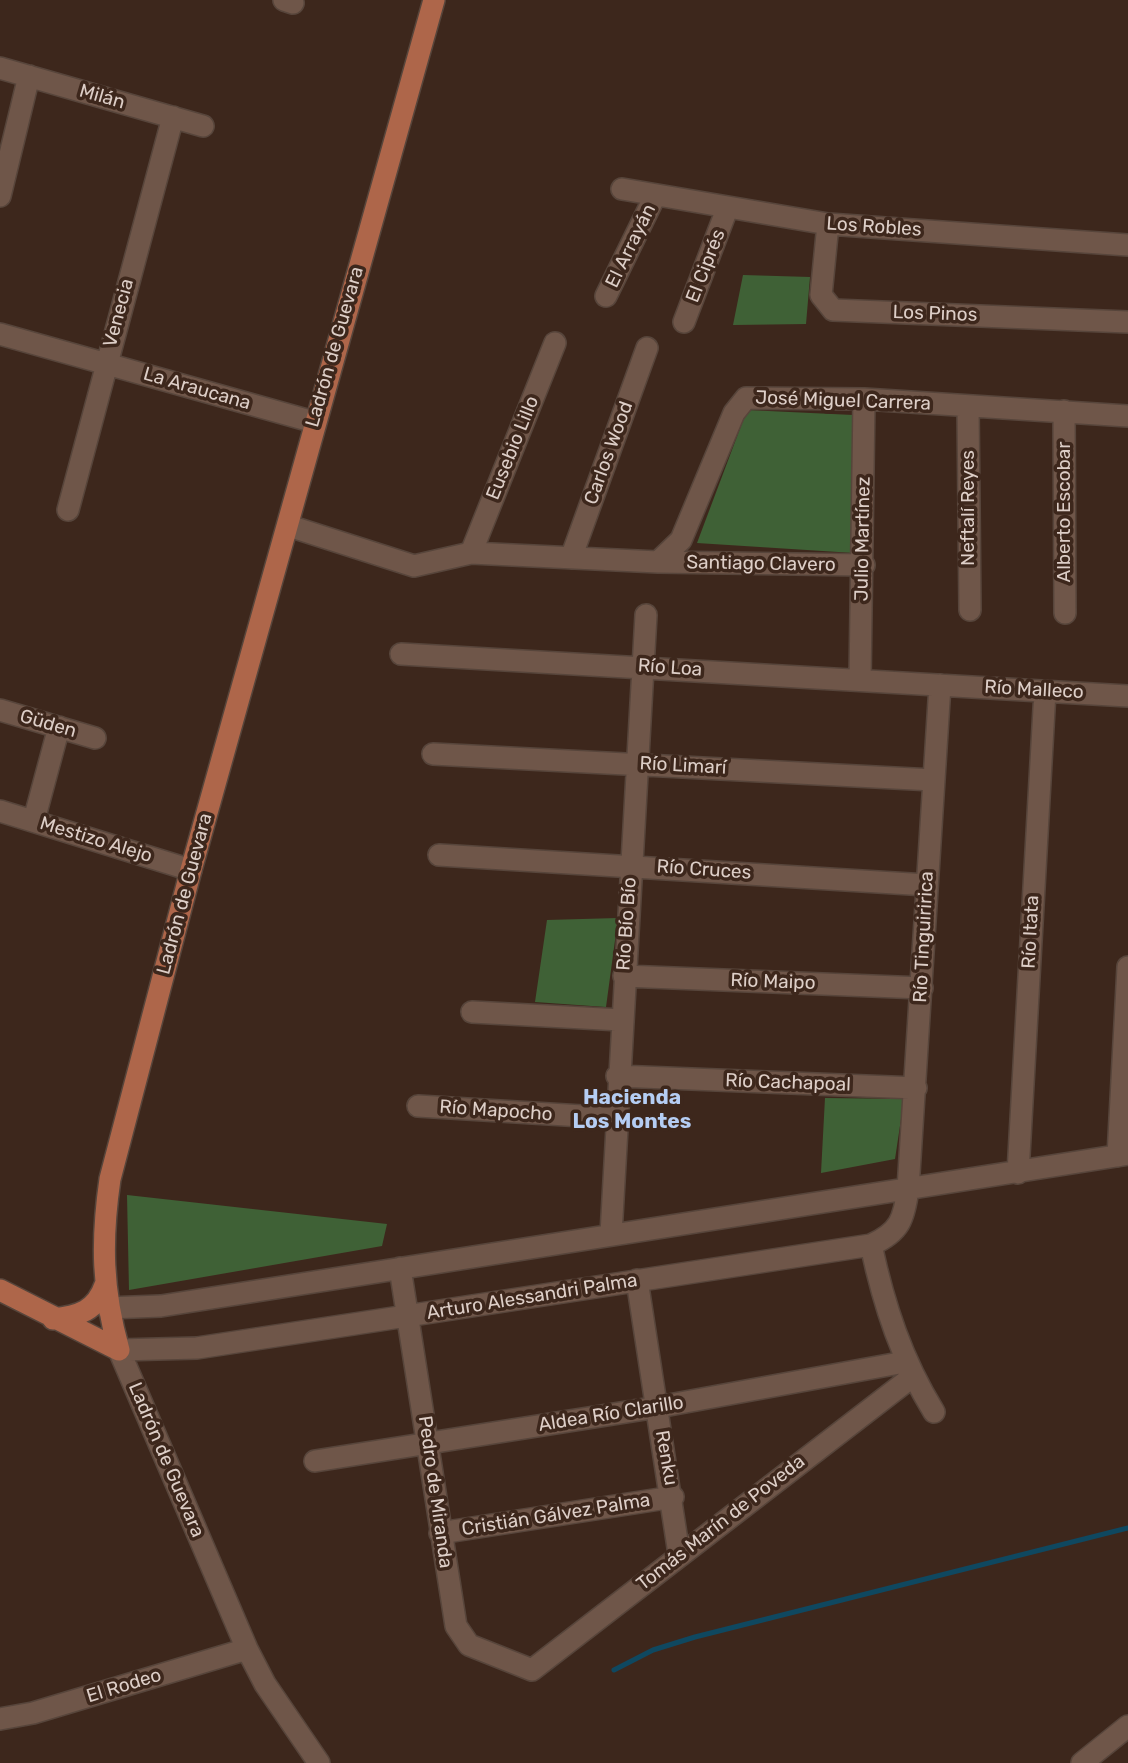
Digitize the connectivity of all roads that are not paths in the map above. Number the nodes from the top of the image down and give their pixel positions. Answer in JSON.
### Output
{"nodes":[{"id":1,"x":433,"y":0,"type":"edge"},
{"id":2,"x":0,"y":68,"type":"edge"},
{"id":3,"x":29,"y":76,"type":"junction"},
{"id":4,"x":173,"y":117,"type":"junction"},
{"id":5,"x":203,"y":126,"type":"dead end"},
{"id":6,"x":622,"y":189,"type":"dead end"},
{"id":7,"x":0,"y":196,"type":"edge"},
{"id":8,"x":655,"y":196,"type":"junction"},
{"id":9,"x":727,"y":209,"type":"junction"},
{"id":10,"x":828,"y":224,"type":"junction"},
{"id":11,"x":1128,"y":245,"type":"edge"},
{"id":12,"x":606,"y":296,"type":"dead end"},
{"id":13,"x":684,"y":322,"type":"dead end"},
{"id":14,"x":1128,"y":322,"type":"edge"},
{"id":15,"x":0,"y":334,"type":"edge"},
{"id":16,"x":555,"y":343,"type":"dead end"},
{"id":17,"x":647,"y":348,"type":"dead end"},
{"id":18,"x":106,"y":363,"type":"junction"},
{"id":19,"x":864,"y":399,"type":"junction"},
{"id":20,"x":968,"y":405,"type":"junction"},
{"id":21,"x":1064,"y":411,"type":"junction"},
{"id":22,"x":1128,"y":415,"type":"edge"},
{"id":23,"x":314,"y":422,"type":"junction"},
{"id":24,"x":68,"y":510,"type":"dead end"},
{"id":25,"x":289,"y":526,"type":"junction"},
{"id":26,"x":471,"y":553,"type":"junction"},
{"id":27,"x":571,"y":558,"type":"junction"},
{"id":28,"x":658,"y":562,"type":"junction"},
{"id":29,"x":864,"y":565,"type":"junction"},
{"id":30,"x":970,"y":610,"type":"dead end"},
{"id":31,"x":1065,"y":613,"type":"dead end"},
{"id":32,"x":646,"y":615,"type":"dead end"},
{"id":33,"x":401,"y":654,"type":"dead end"},
{"id":34,"x":643,"y":666,"type":"junction"},
{"id":35,"x":860,"y":680,"type":"junction"},
{"id":36,"x":940,"y":685,"type":"junction"},
{"id":37,"x":1045,"y":691,"type":"junction"},
{"id":38,"x":1128,"y":696,"type":"edge"},
{"id":39,"x":0,"y":710,"type":"edge"},
{"id":40,"x":59,"y":727,"type":"junction"},
{"id":41,"x":95,"y":738,"type":"dead end"},
{"id":42,"x":433,"y":754,"type":"dead end"},
{"id":43,"x":637,"y":764,"type":"junction"},
{"id":44,"x":933,"y":780,"type":"junction"},
{"id":45,"x":0,"y":811,"type":"edge"},
{"id":46,"x":34,"y":820,"type":"junction"},
{"id":47,"x":439,"y":855,"type":"dead end"},
{"id":48,"x":631,"y":866,"type":"junction"},
{"id":49,"x":191,"y":870,"type":"junction"},
{"id":50,"x":927,"y":885,"type":"junction"},
{"id":51,"x":1128,"y":967,"type":"edge"},
{"id":52,"x":624,"y":976,"type":"junction"},
{"id":53,"x":922,"y":988,"type":"junction"},
{"id":54,"x":472,"y":1012,"type":"dead end"},
{"id":55,"x":621,"y":1020,"type":"junction"},
{"id":56,"x":617,"y":1076,"type":"junction"},
{"id":57,"x":916,"y":1088,"type":"junction"},
{"id":58,"x":418,"y":1106,"type":"dead end"},
{"id":59,"x":615,"y":1118,"type":"junction"},
{"id":60,"x":1123,"y":1155,"type":"edge"},
{"id":61,"x":1018,"y":1173,"type":"junction"},
{"id":62,"x":908,"y":1189,"type":"junction"},
{"id":63,"x":611,"y":1234,"type":"junction"},
{"id":64,"x":872,"y":1245,"type":"junction"},
{"id":65,"x":400,"y":1268,"type":"junction"},
{"id":66,"x":637,"y":1280,"type":"junction"},
{"id":67,"x":105,"y":1285,"type":"junction"},
{"id":68,"x":0,"y":1290,"type":"edge"},
{"id":69,"x":107,"y":1308,"type":"junction"},
{"id":70,"x":408,"y":1316,"type":"junction"},
{"id":71,"x":53,"y":1319,"type":"junction"},
{"id":72,"x":119,"y":1350,"type":"junction"},
{"id":73,"x":909,"y":1369,"type":"junction"},
{"id":74,"x":657,"y":1407,"type":"junction"},
{"id":75,"x":934,"y":1412,"type":"dead end"},
{"id":76,"x":428,"y":1442,"type":"junction"},
{"id":77,"x":315,"y":1461,"type":"dead end"},
{"id":78,"x":673,"y":1497,"type":"junction"},
{"id":79,"x":440,"y":1533,"type":"junction"},
{"id":80,"x":679,"y":1554,"type":"junction"},
{"id":81,"x":247,"y":1648,"type":"junction"},
{"id":82,"x":532,"y":1670,"type":"joint"},
{"id":83,"x":0,"y":1719,"type":"edge"},
{"id":84,"x":1128,"y":1726,"type":"edge"},
{"id":85,"x":1105,"y":1757,"type":"edge"},
{"id":86,"x":319,"y":1763,"type":"edge"},
{"id":87,"x":1082,"y":1763,"type":"edge"}],
"edges":[{"from":1,"to":23,"type":"main road","name":"Ladrón de Guevara"},
{"from":2,"to":3,"type":"street","name":"Milán"},
{"from":3,"to":4,"type":"street","name":"Milán"},
{"from":3,"to":7,"type":"street"},
{"from":4,"to":5,"type":"street","name":"Milán"},
{"from":4,"to":18,"type":"street","name":"Venecia"},
{"from":6,"to":8,"type":"street","name":"Los Robles"},
{"from":8,"to":9,"type":"street","name":"Los Robles"},
{"from":8,"to":12,"type":"street","name":"El Arrayán"},
{"from":9,"to":10,"type":"street","name":"Los Robles"},
{"from":9,"to":13,"type":"street","name":"El Ciprés"},
{"from":10,"to":11,"type":"street","name":"Los Robles"},
{"from":10,"to":14,"type":"street","name":"Los Pinos"},
{"from":15,"to":18,"type":"street","name":"La Araucana"},
{"from":16,"to":26,"type":"street","name":"Eusebio Lillo"},
{"from":17,"to":27,"type":"street","name":"Carlos Wood"},
{"from":18,"to":23,"type":"street","name":"La Araucana"},
{"from":18,"to":24,"type":"street","name":"Venecia"},
{"from":19,"to":20,"type":"street","name":"José Miguel Carrera"},
{"from":19,"to":28,"type":"street","name":"José Miguel Carrera"},
{"from":19,"to":29,"type":"street","name":"Julio Martínez"},
{"from":20,"to":21,"type":"street","name":"José Miguel Carrera"},
{"from":20,"to":30,"type":"street","name":"Neftalí Reyes"},
{"from":21,"to":22,"type":"street","name":"José Miguel Carrera"},
{"from":21,"to":31,"type":"street","name":"Alberto Escobar"},
{"from":23,"to":25,"type":"main road","name":"Ladrón de Guevara"},
{"from":25,"to":26,"type":"street"},
{"from":25,"to":49,"type":"main road","name":"Ladrón de Guevara"},
{"from":26,"to":27,"type":"street"},
{"from":27,"to":28,"type":"street"},
{"from":28,"to":29,"type":"street","name":"Santiago Clavero"},
{"from":29,"to":35,"type":"street","name":"Julio Martínez"},
{"from":32,"to":34,"type":"street","name":"Río Bío Bío"},
{"from":33,"to":34,"type":"street","name":"Río Loa"},
{"from":34,"to":35,"type":"street","name":"Río Loa"},
{"from":34,"to":43,"type":"street","name":"Río Bío Bío"},
{"from":35,"to":36,"type":"street","name":"Río Loa"},
{"from":36,"to":37,"type":"street","name":"Río Malleco"},
{"from":36,"to":44,"type":"street","name":"Río Tinguiririca"},
{"from":37,"to":38,"type":"street","name":"Río Malleco"},
{"from":37,"to":61,"type":"street","name":"Río Itata"},
{"from":39,"to":40,"type":"street","name":"Güden"},
{"from":40,"to":41,"type":"street","name":"Güden"},
{"from":40,"to":46,"type":"street"},
{"from":42,"to":43,"type":"street","name":"Río Limarí"},
{"from":43,"to":44,"type":"street","name":"Río Limarí"},
{"from":43,"to":48,"type":"street","name":"Río Bío Bío"},
{"from":44,"to":50,"type":"street","name":"Río Tinguiririca"},
{"from":45,"to":46,"type":"street","name":"Mestizo Alejo"},
{"from":46,"to":49,"type":"street","name":"Mestizo Alejo"},
{"from":47,"to":48,"type":"street","name":"Río Cruces"},
{"from":48,"to":50,"type":"street","name":"Río Cruces"},
{"from":48,"to":52,"type":"street","name":"Río Bío Bío"},
{"from":49,"to":67,"type":"main road","name":"Ladrón de Guevara"},
{"from":50,"to":53,"type":"street","name":"Río Tinguiririca"},
{"from":51,"to":60,"type":"street"},
{"from":52,"to":53,"type":"street","name":"Río Maipo"},
{"from":52,"to":55,"type":"street","name":"Río Bío Bío"},
{"from":53,"to":57,"type":"street","name":"Río Tinguiririca"},
{"from":54,"to":55,"type":"street"},
{"from":55,"to":56,"type":"street","name":"Río Bío Bío"},
{"from":56,"to":57,"type":"street","name":"Río Cachapoal"},
{"from":56,"to":59,"type":"street","name":"Río Bío Bío"},
{"from":57,"to":62,"type":"street","name":"Río Tinguiririca"},
{"from":58,"to":59,"type":"street","name":"Río Mapocho"},
{"from":59,"to":63,"type":"street","name":"Río Bío Bío"},
{"from":60,"to":61,"type":"street"},
{"from":61,"to":62,"type":"street"},
{"from":62,"to":63,"type":"street"},
{"from":62,"to":64,"type":"street","name":"Arturo Alessandri Palma"},
{"from":63,"to":65,"type":"street"},
{"from":64,"to":66,"type":"street","name":"Arturo Alessandri Palma"},
{"from":64,"to":73,"type":"street"},
{"from":65,"to":69,"type":"street"},
{"from":65,"to":70,"type":"street","name":"Pedro de Miranda"},
{"from":66,"to":70,"type":"street","name":"Arturo Alessandri Palma"},
{"from":66,"to":74,"type":"street","name":"Renku"},
{"from":67,"to":69,"type":"main road","name":"Ladrón de Guevara"},
{"from":67,"to":71,"type":"main road"},
{"from":68,"to":71,"type":"main road"},
{"from":69,"to":72,"type":"main road","name":"Ladrón de Guevara"},
{"from":70,"to":72,"type":"street","name":"Arturo Alessandri Palma"},
{"from":70,"to":76,"type":"street","name":"Pedro de Miranda"},
{"from":71,"to":72,"type":"main road"},
{"from":72,"to":81,"type":"street","name":"Ladrón de Guevara"},
{"from":73,"to":74,"type":"street","name":"Aldea Río Clarillo"},
{"from":73,"to":75,"type":"street"},
{"from":73,"to":80,"type":"street","name":"Tomás Marín de Poveda"},
{"from":74,"to":76,"type":"street","name":"Aldea Río Clarillo"},
{"from":74,"to":78,"type":"street","name":"Renku"},
{"from":76,"to":77,"type":"street","name":"Aldea Río Clarillo"},
{"from":76,"to":79,"type":"street","name":"Pedro de Miranda"},
{"from":78,"to":79,"type":"street","name":"Cristián Gálvez Palma"},
{"from":78,"to":80,"type":"street","name":"Renku"},
{"from":79,"to":82,"type":"street","name":"Pedro de Miranda"},
{"from":80,"to":82,"type":"street","name":"Tomás Marín de Poveda"},
{"from":81,"to":83,"type":"street","name":"El Rodeo"},
{"from":81,"to":86,"type":"street","name":"Ladrón de Guevara"},
{"from":84,"to":85,"type":"street"},
{"from":85,"to":87,"type":"street"}]}
